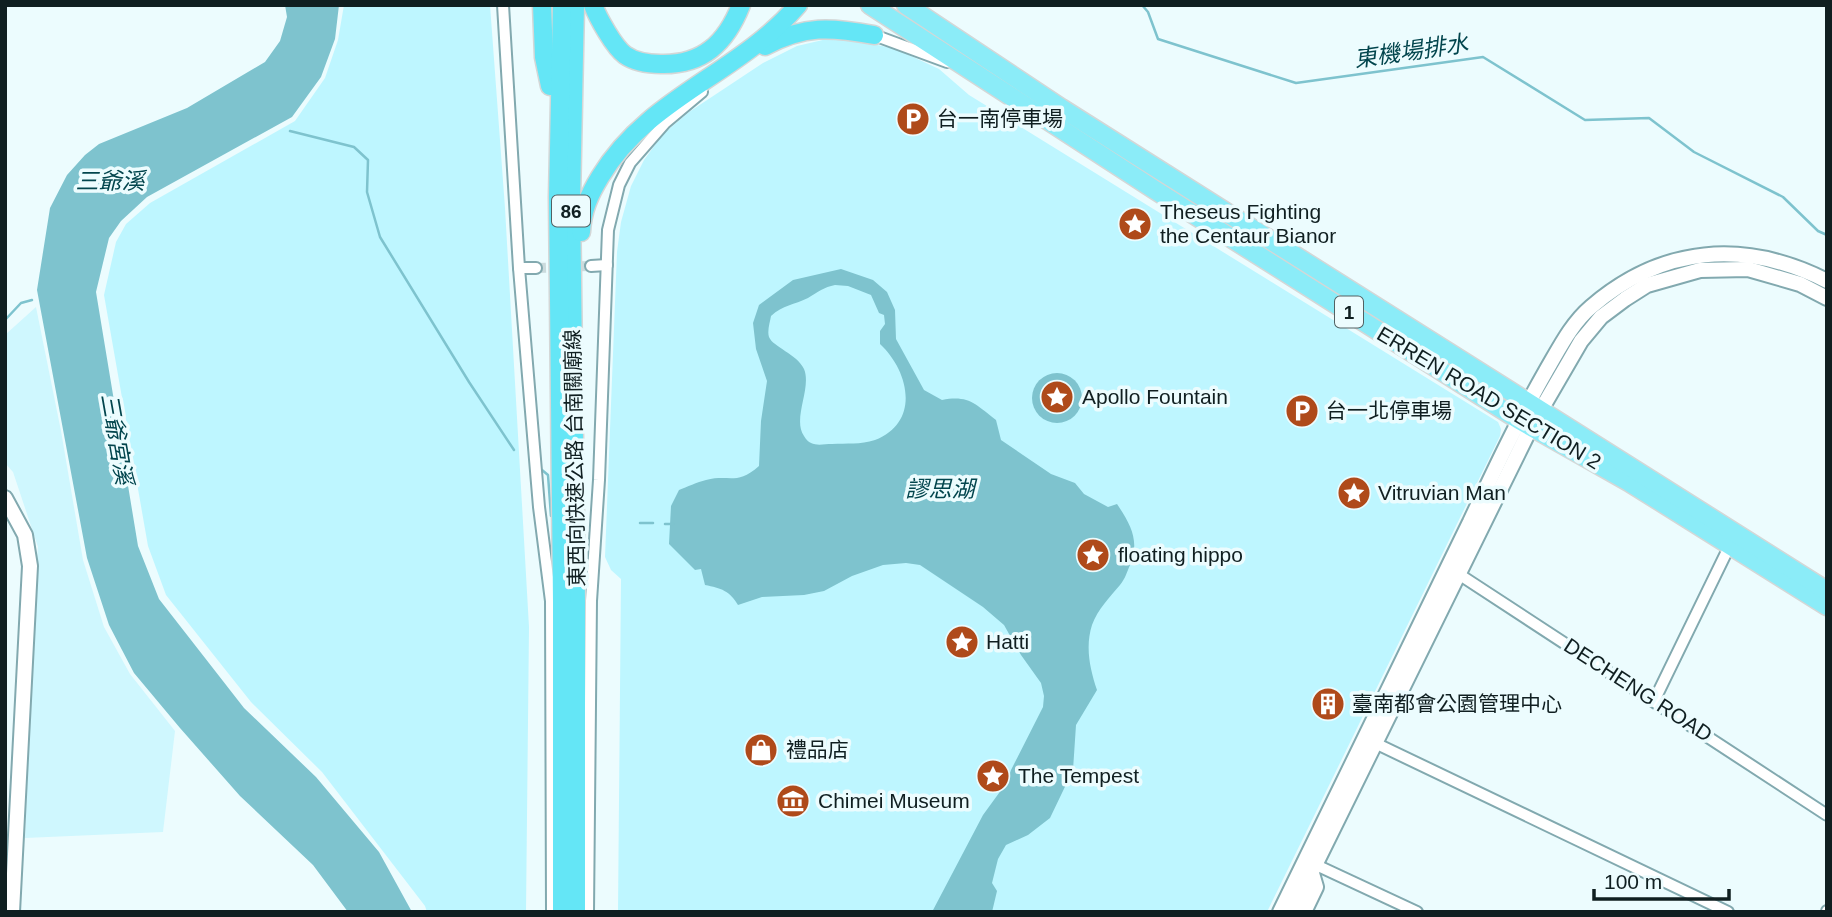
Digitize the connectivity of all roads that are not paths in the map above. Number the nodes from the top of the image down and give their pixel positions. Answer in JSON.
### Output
{"nodes":[{"id":1,"x":503,"y":5,"type":"edge"},
{"id":2,"x":542,"y":5,"type":"edge"},
{"id":3,"x":550,"y":5,"type":"edge"},
{"id":4,"x":562,"y":5,"type":"edge"},
{"id":5,"x":575,"y":5,"type":"edge"},
{"id":6,"x":593,"y":5,"type":"edge"},
{"id":7,"x":741,"y":5,"type":"edge"},
{"id":8,"x":798,"y":5,"type":"edge"},
{"id":9,"x":870,"y":5,"type":"edge"},
{"id":10,"x":906,"y":5,"type":"edge"},
{"id":11,"x":918,"y":5,"type":"edge"},
{"id":12,"x":874,"y":34,"type":"junction"},
{"id":13,"x":734,"y":61,"type":"junction"},
{"id":14,"x":973,"y":71,"type":"junction"},
{"id":15,"x":550,"y":86,"type":"junction"},
{"id":16,"x":1061,"y":108,"type":"junction"},
{"id":17,"x":607,"y":265,"type":"junction"},
{"id":18,"x":591,"y":266,"type":"tunnel mouth"},
{"id":19,"x":519,"y":268,"type":"junction"},
{"id":20,"x":536,"y":268,"type":"tunnel mouth"},
{"id":21,"x":1827,"y":281,"type":"edge"},
{"id":22,"x":1827,"y":298,"type":"edge"},
{"id":23,"x":559,"y":331,"type":"junction"},
{"id":24,"x":1534,"y":407,"type":"junction"},
{"id":25,"x":575,"y":417,"type":"junction"},
{"id":26,"x":1525,"y":423,"type":"junction"},
{"id":27,"x":5,"y":498,"type":"edge"},
{"id":28,"x":569,"y":534,"type":"junction"},
{"id":29,"x":1730,"y":545,"type":"junction"},
{"id":30,"x":1452,"y":571,"type":"junction"},
{"id":31,"x":1827,"y":591,"type":"edge"},
{"id":32,"x":570,"y":601,"type":"junction"},
{"id":33,"x":1827,"y":606,"type":"edge"},
{"id":34,"x":1654,"y":701,"type":"junction"},
{"id":35,"x":1375,"y":743,"type":"junction"},
{"id":36,"x":1827,"y":815,"type":"edge"},
{"id":37,"x":1309,"y":867,"type":"junction"},
{"id":38,"x":1292,"y":907,"type":"edge"},
{"id":39,"x":12,"y":912,"type":"edge"},
{"id":40,"x":552,"y":912,"type":"edge"},
{"id":41,"x":562,"y":912,"type":"edge"},
{"id":42,"x":576,"y":912,"type":"edge"},
{"id":43,"x":588,"y":912,"type":"edge"},
{"id":44,"x":1270,"y":912,"type":"edge"},
{"id":45,"x":1417,"y":912,"type":"edge"},
{"id":46,"x":1728,"y":912,"type":"edge"}],
"edges":[{"from":1,"to":19,"type":"street"},
{"from":2,"to":15,"type":"highway"},
{"from":3,"to":15,"type":"highway"},
{"from":4,"to":23,"type":"highway","name":"東西向快速公路 台南關廟線","number":"86"},
{"from":5,"to":25,"type":"highway","name":"東西向快速公路 台南關廟線","number":"86"},
{"from":6,"to":7,"type":"highway"},
{"from":8,"to":13,"type":"highway"},
{"from":9,"to":14,"type":"main road","name":"ERREN ROAD SECTION 2","number":"1"},
{"from":10,"to":16,"type":"main road","name":"ERREN ROAD SECTION 2","number":"1"},
{"from":11,"to":16,"type":"street"},
{"from":12,"to":13,"type":"highway"},
{"from":12,"to":14,"type":"street"},
{"from":12,"to":17,"type":"street"},
{"from":13,"to":25,"type":"highway"},
{"from":14,"to":26,"type":"main road","name":"ERREN ROAD SECTION 2","number":"1"},
{"from":15,"to":23,"type":"highway"},
{"from":16,"to":24,"type":"main road","name":"ERREN ROAD SECTION 2","number":"1"},
{"from":17,"to":18,"type":"street"},
{"from":17,"to":32,"type":"street"},
{"from":19,"to":20,"type":"street"},
{"from":19,"to":32,"type":"street"},
{"from":21,"to":24,"type":"street"},
{"from":22,"to":24,"type":"street"},
{"from":23,"to":28,"type":"highway","name":"東西向快速公路 台南關廟線","number":"86"},
{"from":24,"to":26,"type":"street"},
{"from":24,"to":31,"type":"main road","name":"ERREN ROAD SECTION 2","number":"1"},
{"from":25,"to":28,"type":"highway","name":"東西向快速公路 台南關廟線","number":"86"},
{"from":26,"to":29,"type":"main road","name":"ERREN ROAD SECTION 2","number":"1"},
{"from":26,"to":30,"type":"street"},
{"from":27,"to":39,"type":"street"},
{"from":28,"to":32,"type":"highway","name":"東西向快速公路 台南關廟線","number":"86"},
{"from":29,"to":33,"type":"main road","name":"ERREN ROAD SECTION 2","number":"1"},
{"from":29,"to":34,"type":"street"},
{"from":30,"to":34,"type":"street","name":"DECHENG ROAD"},
{"from":30,"to":35,"type":"street"},
{"from":30,"to":37,"type":"street"},
{"from":32,"to":40,"type":"street"},
{"from":32,"to":41,"type":"highway","name":"東西向快速公路 台南關廟線","number":"86"},
{"from":32,"to":42,"type":"highway","name":"東西向快速公路 台南關廟線","number":"86"},
{"from":32,"to":43,"type":"street"},
{"from":34,"to":36,"type":"street","name":"DECHENG ROAD"},
{"from":35,"to":37,"type":"street"},
{"from":35,"to":46,"type":"street"},
{"from":37,"to":38,"type":"street"},
{"from":37,"to":44,"type":"street"},
{"from":37,"to":45,"type":"street"}]}
